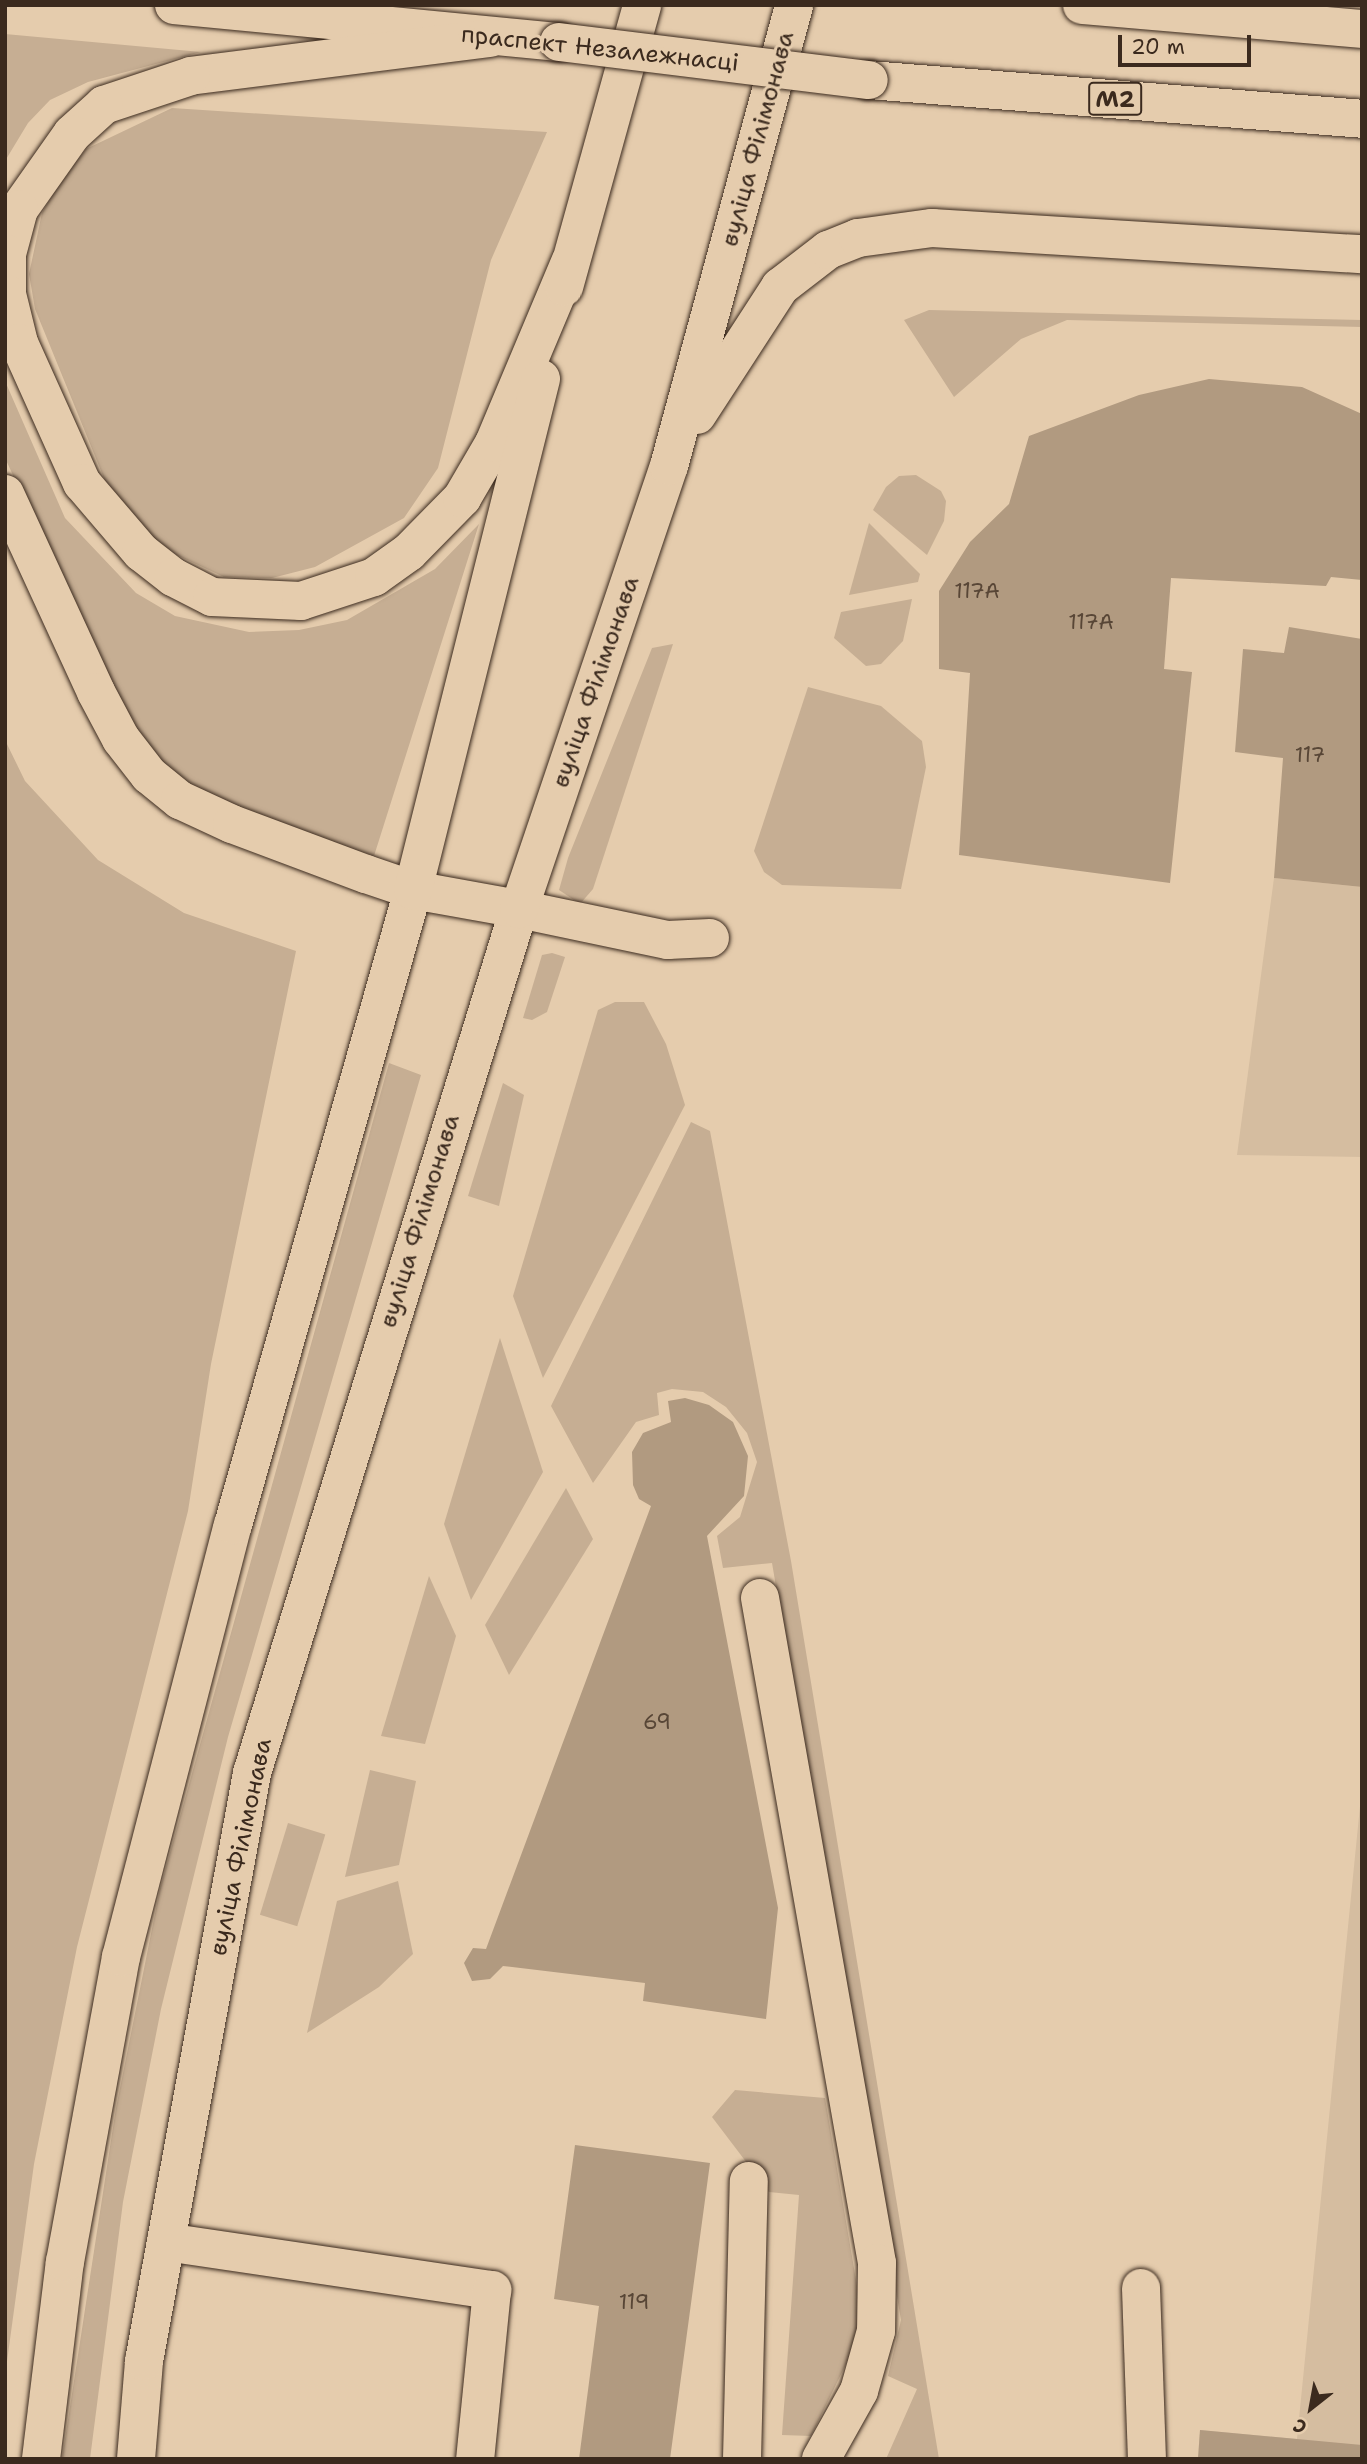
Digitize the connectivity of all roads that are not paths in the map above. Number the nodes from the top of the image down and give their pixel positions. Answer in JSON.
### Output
{"nodes":[{"id":1,"x":174,"y":5,"type":"edge"},
{"id":2,"x":642,"y":5,"type":"edge"},
{"id":3,"x":794,"y":5,"type":"edge"},
{"id":4,"x":1082,"y":5,"type":"edge"},
{"id":5,"x":1362,"y":29,"type":"edge"},
{"id":6,"x":490,"y":38,"type":"junction"},
{"id":7,"x":1362,"y":119,"type":"edge"},
{"id":8,"x":1362,"y":254,"type":"edge"},
{"id":9,"x":570,"y":262,"type":"junction"},
{"id":10,"x":669,"y":466,"type":"junction"},
{"id":11,"x":5,"y":494,"type":"edge"},
{"id":12,"x":413,"y":890,"type":"junction"},
{"id":13,"x":519,"y":909,"type":"junction"},
{"id":14,"x":710,"y":938,"type":"dead end"},
{"id":15,"x":760,"y":1598,"type":"dead end"},
{"id":16,"x":749,"y":2181,"type":"dead end"},
{"id":17,"x":166,"y":2242,"type":"junction"},
{"id":18,"x":1141,"y":2288,"type":"dead end"},
{"id":19,"x":41,"y":2459,"type":"edge"},
{"id":20,"x":136,"y":2459,"type":"edge"},
{"id":21,"x":475,"y":2459,"type":"edge"},
{"id":22,"x":742,"y":2459,"type":"edge"},
{"id":23,"x":821,"y":2459,"type":"edge"},
{"id":24,"x":1147,"y":2459,"type":"edge"}],
"edges":[{"from":1,"to":6,"type":"main road","name":"праспект Незалежнасці","number":"М2"},
{"from":2,"to":9,"type":"main road"},
{"from":3,"to":10,"type":"main road","name":"вуліца Філімонава"},
{"from":4,"to":5,"type":"main road"},
{"from":6,"to":7,"type":"main road","name":"праспект Незалежнасці","number":"М2","bridge":true},
{"from":6,"to":9,"type":"main road"},
{"from":8,"to":10,"type":"main road"},
{"from":9,"to":12,"type":"main road"},
{"from":10,"to":13,"type":"main road","name":"вуліца Філімонава"},
{"from":11,"to":12,"type":"main road"},
{"from":12,"to":13,"type":"main road"},
{"from":12,"to":19,"type":"main road"},
{"from":13,"to":14,"type":"main road"},
{"from":13,"to":17,"type":"main road","name":"вуліца Філімонава"},
{"from":15,"to":23,"type":"main road"},
{"from":16,"to":22,"type":"main road"},
{"from":17,"to":20,"type":"main road","name":"вуліца Філімонава"},
{"from":17,"to":21,"type":"main road"},
{"from":18,"to":24,"type":"main road"}]}
